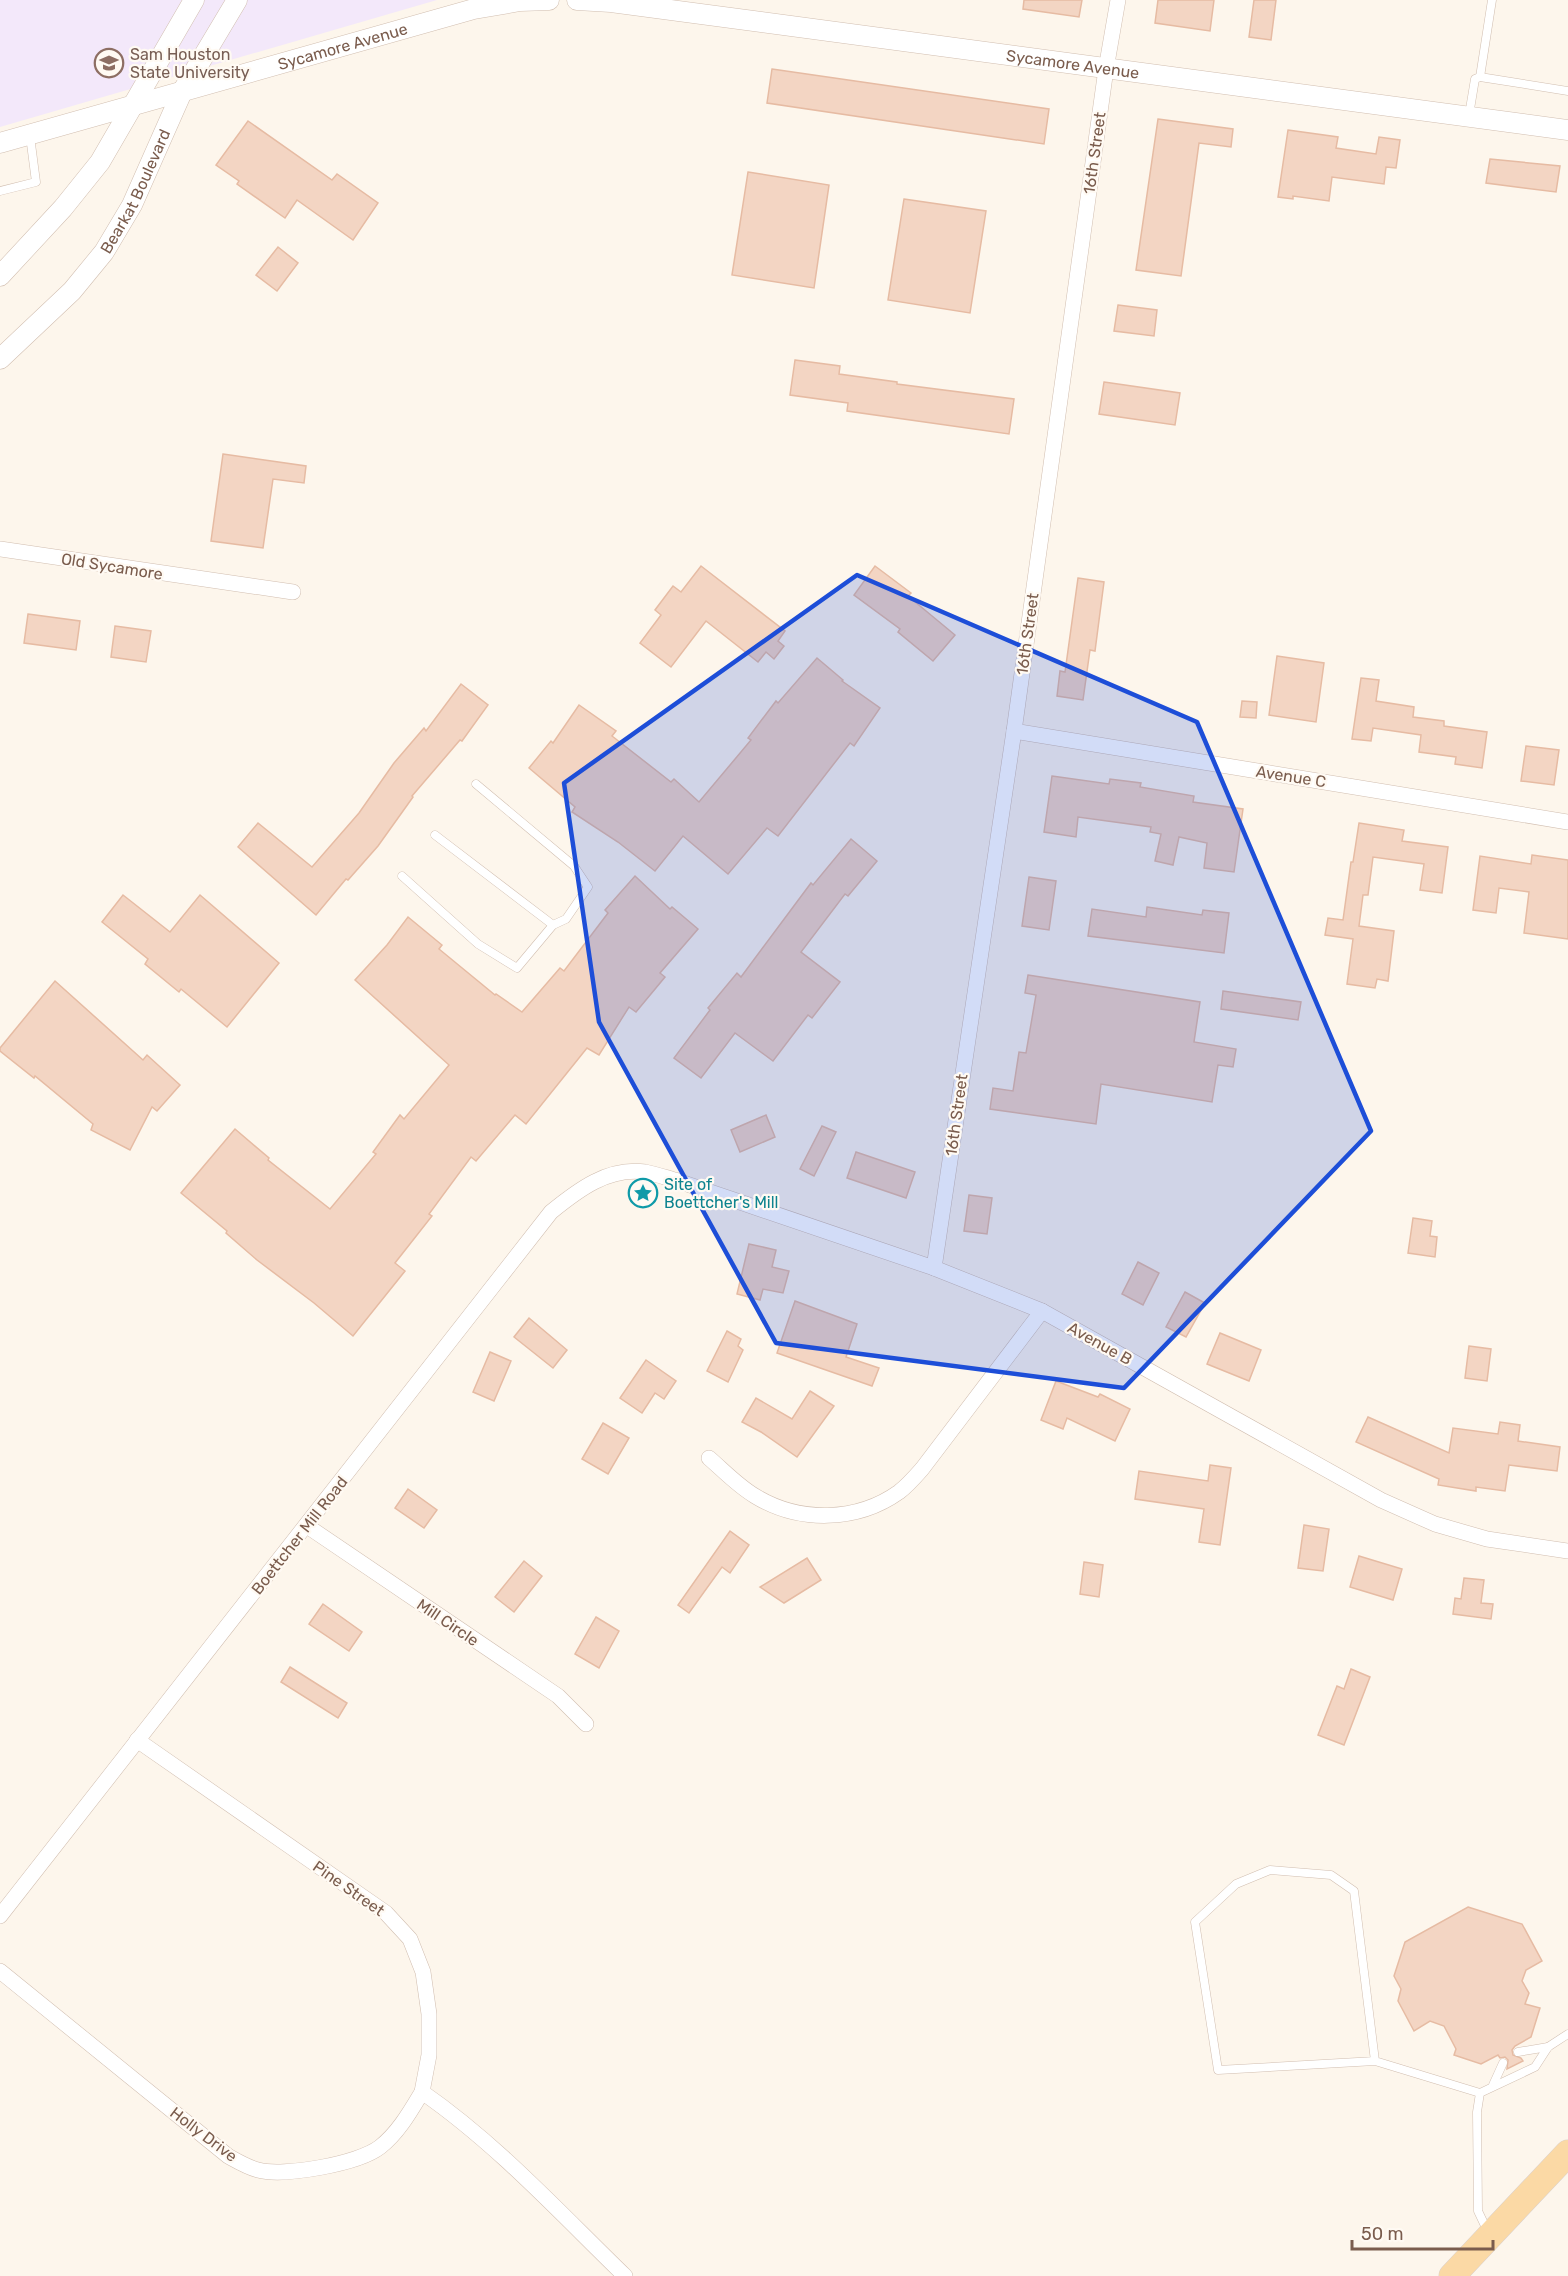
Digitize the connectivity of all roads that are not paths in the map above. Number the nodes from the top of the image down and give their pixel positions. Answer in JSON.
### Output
{"nodes":[{"id":1,"x":194,"y":0,"type":"edge"},
{"id":2,"x":237,"y":0,"type":"edge"},
{"id":3,"x":549,"y":0,"type":"edge"},
{"id":4,"x":577,"y":0,"type":"edge"},
{"id":5,"x":1118,"y":0,"type":"edge"},
{"id":6,"x":1492,"y":0,"type":"edge"},
{"id":7,"x":1106,"y":69,"type":"junction"},
{"id":8,"x":1480,"y":77,"type":"junction"},
{"id":9,"x":1568,"y":91,"type":"edge"},
{"id":10,"x":182,"y":92,"type":"junction"},
{"id":11,"x":134,"y":105,"type":"junction"},
{"id":12,"x":1469,"y":117,"type":"junction"},
{"id":13,"x":1568,"y":130,"type":"edge"},
{"id":14,"x":29,"y":135,"type":"junction"},
{"id":15,"x":0,"y":143,"type":"edge"},
{"id":16,"x":0,"y":191,"type":"edge"},
{"id":17,"x":0,"y":276,"type":"edge"},
{"id":18,"x":0,"y":359,"type":"edge"},
{"id":19,"x":0,"y":549,"type":"edge"},
{"id":20,"x":293,"y":592,"type":"dead end"},
{"id":21,"x":1014,"y":731,"type":"junction"},
{"id":22,"x":476,"y":784,"type":"dead end"},
{"id":23,"x":1568,"y":822,"type":"edge"},
{"id":24,"x":435,"y":835,"type":"dead end"},
{"id":25,"x":402,"y":876,"type":"dead end"},
{"id":26,"x":553,"y":925,"type":"junction"},
{"id":27,"x":616,"y":1173,"type":"joint"},
{"id":28,"x":934,"y":1268,"type":"junction"},
{"id":29,"x":1042,"y":1311,"type":"junction"},
{"id":30,"x":709,"y":1458,"type":"dead end"},
{"id":31,"x":306,"y":1526,"type":"junction"},
{"id":32,"x":1568,"y":1551,"type":"edge"},
{"id":33,"x":586,"y":1724,"type":"dead end"},
{"id":34,"x":137,"y":1740,"type":"junction"},
{"id":35,"x":0,"y":1917,"type":"edge"},
{"id":36,"x":0,"y":1971,"type":"edge"},
{"id":37,"x":1568,"y":2034,"type":"edge"},
{"id":38,"x":1548,"y":2047,"type":"junction"},
{"id":39,"x":1518,"y":2052,"type":"dead end"},
{"id":40,"x":1375,"y":2061,"type":"junction"},
{"id":41,"x":1503,"y":2063,"type":"dead end"},
{"id":42,"x":1493,"y":2085,"type":"junction"},
{"id":43,"x":422,"y":2092,"type":"junction"},
{"id":44,"x":1480,"y":2093,"type":"junction"},
{"id":45,"x":1568,"y":2153,"type":"edge"},
{"id":46,"x":1489,"y":2235,"type":"junction"},
{"id":47,"x":625,"y":2276,"type":"edge"},
{"id":48,"x":1452,"y":2276,"type":"edge"}],
"edges":[{"from":1,"to":11,"type":"street"},
{"from":2,"to":10,"type":"street","name":"Bearkat Boulevard"},
{"from":3,"to":10,"type":"street","name":"Sycamore Avenue"},
{"from":4,"to":7,"type":"street","name":"Sycamore Avenue"},
{"from":5,"to":7,"type":"street","name":"16th Street"},
{"from":6,"to":8,"type":"lane"},
{"from":7,"to":12,"type":"street","name":"Sycamore Avenue"},
{"from":7,"to":21,"type":"street","name":"16th Street"},
{"from":8,"to":9,"type":"lane"},
{"from":8,"to":12,"type":"lane"},
{"from":10,"to":11,"type":"street","name":"Sycamore Avenue"},
{"from":10,"to":18,"type":"street","name":"Bearkat Boulevard"},
{"from":11,"to":14,"type":"street","name":"Sycamore Avenue"},
{"from":11,"to":17,"type":"street"},
{"from":12,"to":13,"type":"street","name":"Sycamore Avenue"},
{"from":14,"to":15,"type":"street","name":"Sycamore Avenue"},
{"from":14,"to":16,"type":"lane"},
{"from":19,"to":20,"type":"street","name":"Old Sycamore"},
{"from":21,"to":23,"type":"street","name":"Avenue C"},
{"from":21,"to":28,"type":"street","name":"16th Street"},
{"from":22,"to":26,"type":"lane"},
{"from":24,"to":26,"type":"lane"},
{"from":25,"to":26,"type":"lane"},
{"from":27,"to":28,"type":"street","name":"Avenue B"},
{"from":27,"to":31,"type":"street","name":"Boettcher Mill Road"},
{"from":28,"to":29,"type":"street","name":"Avenue B"},
{"from":29,"to":30,"type":"street"},
{"from":29,"to":32,"type":"street","name":"Avenue B"},
{"from":31,"to":33,"type":"street","name":"Mill Circle"},
{"from":31,"to":34,"type":"street","name":"Boettcher Mill Road"},
{"from":34,"to":35,"type":"street","name":"Boettcher Mill Road"},
{"from":34,"to":43,"type":"street","name":"Pine Street"},
{"from":36,"to":43,"type":"street","name":"Holly Drive"},
{"from":37,"to":38,"type":"lane"},
{"from":38,"to":39,"type":"lane"},
{"from":38,"to":42,"type":"lane"},
{"from":40,"to":40,"type":"lane"},
{"from":40,"to":44,"type":"lane"},
{"from":41,"to":42,"type":"lane"},
{"from":42,"to":44,"type":"lane"},
{"from":43,"to":47,"type":"street"},
{"from":44,"to":46,"type":"lane"},
{"from":45,"to":46,"type":"main road"},
{"from":46,"to":48,"type":"main road"}]}
